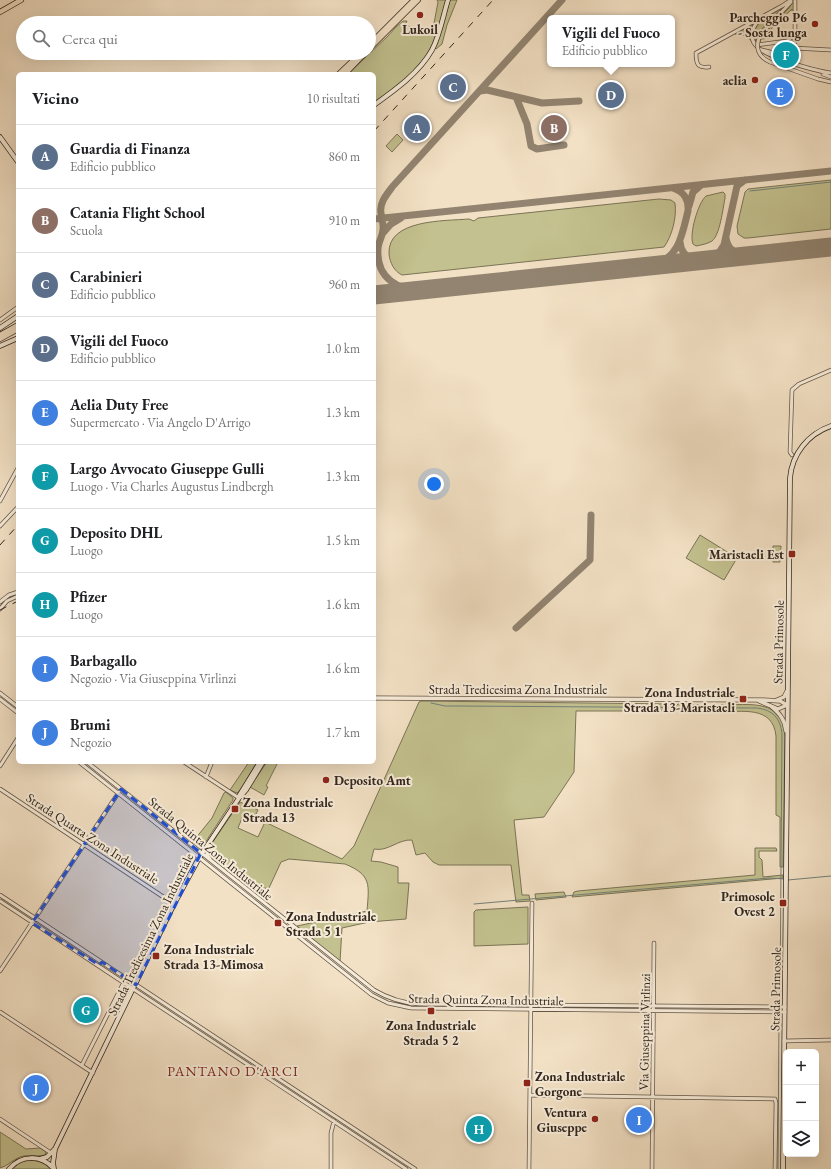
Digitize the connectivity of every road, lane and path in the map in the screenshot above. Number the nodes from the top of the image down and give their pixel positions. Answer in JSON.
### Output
{"nodes":[{"id":1,"x":21,"y":0,"type":"edge"},
{"id":2,"x":414,"y":0,"type":"edge"},
{"id":3,"x":418,"y":0,"type":"edge"},
{"id":4,"x":448,"y":0,"type":"edge"},
{"id":5,"x":791,"y":0,"type":"edge"},
{"id":6,"x":795,"y":0,"type":"edge"},
{"id":7,"x":0,"y":12,"type":"edge"},
{"id":8,"x":760,"y":19,"type":"junction"},
{"id":9,"x":795,"y":34,"type":"junction"},
{"id":10,"x":376,"y":38,"type":"edge"},
{"id":11,"x":376,"y":42,"type":"edge"},
{"id":12,"x":755,"y":44,"type":"junction"},
{"id":13,"x":760,"y":49,"type":"junction"},
{"id":14,"x":789,"y":49,"type":"junction"},
{"id":15,"x":831,"y":50,"type":"edge"},
{"id":16,"x":354,"y":60,"type":"edge"},
{"id":17,"x":359,"y":60,"type":"edge"},
{"id":18,"x":709,"y":67,"type":"dead end"},
{"id":19,"x":816,"y":71,"type":"junction"},
{"id":20,"x":341,"y":72,"type":"edge"},
{"id":21,"x":347,"y":72,"type":"edge"},
{"id":22,"x":831,"y":73,"type":"edge"},
{"id":23,"x":831,"y":77,"type":"edge"},
{"id":24,"x":831,"y":82,"type":"edge"},
{"id":25,"x":376,"y":103,"type":"edge"},
{"id":26,"x":0,"y":137,"type":"edge"},
{"id":27,"x":16,"y":159,"type":"edge"},
{"id":28,"x":16,"y":308,"type":"edge"},
{"id":29,"x":16,"y":317,"type":"edge"},
{"id":30,"x":0,"y":320,"type":"edge"},
{"id":31,"x":16,"y":326,"type":"edge"},
{"id":32,"x":0,"y":328,"type":"edge"},
{"id":33,"x":16,"y":330,"type":"edge"},
{"id":34,"x":0,"y":336,"type":"edge"},
{"id":35,"x":16,"y":339,"type":"edge"},
{"id":36,"x":0,"y":340,"type":"edge"},
{"id":37,"x":0,"y":346,"type":"edge"},
{"id":38,"x":831,"y":370,"type":"edge"},
{"id":39,"x":831,"y":426,"type":"edge"},
{"id":40,"x":792,"y":455,"type":"dead end"},
{"id":41,"x":16,"y":472,"type":"edge"},
{"id":42,"x":0,"y":501,"type":"edge"},
{"id":43,"x":16,"y":509,"type":"edge"},
{"id":44,"x":0,"y":526,"type":"edge"},
{"id":45,"x":16,"y":593,"type":"edge"},
{"id":46,"x":16,"y":597,"type":"edge"},
{"id":47,"x":0,"y":602,"type":"edge"},
{"id":48,"x":0,"y":609,"type":"edge"},
{"id":49,"x":787,"y":688,"type":"junction"},
{"id":50,"x":0,"y":693,"type":"edge"},
{"id":51,"x":376,"y":698,"type":"edge"},
{"id":52,"x":0,"y":699,"type":"edge"},
{"id":53,"x":774,"y":700,"type":"junction"},
{"id":54,"x":758,"y":701,"type":"junction"},
{"id":55,"x":16,"y":705,"type":"edge"},
{"id":56,"x":787,"y":705,"type":"junction"},
{"id":57,"x":772,"y":707,"type":"junction"},
{"id":58,"x":16,"y":711,"type":"edge"},
{"id":59,"x":16,"y":741,"type":"edge"},
{"id":60,"x":787,"y":741,"type":"junction"},
{"id":61,"x":82,"y":764,"type":"edge"},
{"id":62,"x":90,"y":764,"type":"edge"},
{"id":63,"x":187,"y":764,"type":"edge"},
{"id":64,"x":211,"y":764,"type":"edge"},
{"id":65,"x":259,"y":764,"type":"edge"},
{"id":66,"x":263,"y":764,"type":"edge"},
{"id":67,"x":0,"y":766,"type":"edge"},
{"id":68,"x":106,"y":777,"type":"junction"},
{"id":69,"x":206,"y":777,"type":"junction"},
{"id":70,"x":103,"y":781,"type":"junction"},
{"id":71,"x":0,"y":789,"type":"edge"},
{"id":72,"x":121,"y":789,"type":"junction"},
{"id":73,"x":118,"y":793,"type":"junction"},
{"id":74,"x":239,"y":798,"type":"junction"},
{"id":75,"x":84,"y":844,"type":"junction"},
{"id":76,"x":207,"y":844,"type":"junction"},
{"id":77,"x":200,"y":856,"type":"junction"},
{"id":78,"x":211,"y":860,"type":"junction"},
{"id":79,"x":0,"y":895,"type":"edge"},
{"id":80,"x":0,"y":901,"type":"edge"},
{"id":81,"x":532,"y":903,"type":"dead end"},
{"id":82,"x":174,"y":904,"type":"junction"},
{"id":83,"x":35,"y":918,"type":"junction"},
{"id":84,"x":32,"y":923,"type":"junction"},
{"id":85,"x":654,"y":943,"type":"dead end"},
{"id":86,"x":102,"y":962,"type":"junction"},
{"id":87,"x":99,"y":965,"type":"junction"},
{"id":88,"x":0,"y":971,"type":"edge"},
{"id":89,"x":124,"y":982,"type":"junction"},
{"id":90,"x":135,"y":987,"type":"junction"},
{"id":91,"x":407,"y":1003,"type":"junction"},
{"id":92,"x":413,"y":1004,"type":"junction"},
{"id":93,"x":531,"y":1005,"type":"junction"},
{"id":94,"x":654,"y":1006,"type":"junction"},
{"id":95,"x":712,"y":1006,"type":"junction"},
{"id":96,"x":775,"y":1007,"type":"junction"},
{"id":97,"x":406,"y":1008,"type":"junction"},
{"id":98,"x":414,"y":1008,"type":"junction"},
{"id":99,"x":531,"y":1009,"type":"junction"},
{"id":100,"x":785,"y":1010,"type":"junction"},
{"id":101,"x":654,"y":1011,"type":"junction"},
{"id":102,"x":712,"y":1011,"type":"junction"},
{"id":103,"x":0,"y":1012,"type":"edge"},
{"id":104,"x":775,"y":1012,"type":"junction"},
{"id":105,"x":831,"y":1040,"type":"edge"},
{"id":106,"x":784,"y":1041,"type":"junction"},
{"id":107,"x":228,"y":1045,"type":"junction"},
{"id":108,"x":225,"y":1049,"type":"junction"},
{"id":109,"x":82,"y":1065,"type":"junction"},
{"id":110,"x":93,"y":1073,"type":"junction"},
{"id":111,"x":530,"y":1096,"type":"junction"},
{"id":112,"x":653,"y":1096,"type":"junction"},
{"id":113,"x":336,"y":1117,"type":"junction"},
{"id":114,"x":0,"y":1119,"type":"edge"},
{"id":115,"x":334,"y":1121,"type":"junction"},
{"id":116,"x":55,"y":1149,"type":"junction"},
{"id":117,"x":51,"y":1153,"type":"junction"},
{"id":118,"x":38,"y":1159,"type":"junction"},
{"id":119,"x":405,"y":1163,"type":"junction"},
{"id":120,"x":9,"y":1168,"type":"edge"},
{"id":121,"x":54,"y":1169,"type":"edge"},
{"id":122,"x":331,"y":1169,"type":"edge"},
{"id":123,"x":405,"y":1169,"type":"edge"},
{"id":124,"x":415,"y":1169,"type":"edge"},
{"id":125,"x":529,"y":1169,"type":"edge"},
{"id":126,"x":652,"y":1169,"type":"edge"},
{"id":127,"x":775,"y":1169,"type":"edge"},
{"id":128,"x":783,"y":1169,"type":"edge"}],
"edges":[{"from":1,"to":7,"type":"main road"},
{"from":2,"to":10,"type":"main road"},
{"from":3,"to":11,"type":"main road"},
{"from":4,"to":25,"type":"main road"},
{"from":5,"to":8,"type":"street"},
{"from":5,"to":24,"type":"street","bridge":true},
{"from":6,"to":9,"type":"street"},
{"from":8,"to":12,"type":"street"},
{"from":8,"to":18,"type":"street"},
{"from":9,"to":12,"type":"street"},
{"from":9,"to":14,"type":"street"},
{"from":12,"to":13,"type":"street"},
{"from":13,"to":14,"type":"street"},
{"from":13,"to":19,"type":"street"},
{"from":14,"to":15,"type":"street"},
{"from":16,"to":20,"type":"main road"},
{"from":17,"to":21,"type":"main road"},
{"from":19,"to":22,"type":"street"},
{"from":19,"to":23,"type":"street"},
{"from":26,"to":27,"type":"main road"},
{"from":28,"to":30,"type":"street"},
{"from":29,"to":32,"type":"main road"},
{"from":31,"to":34,"type":"main road"},
{"from":33,"to":36,"type":"main road"},
{"from":35,"to":37,"type":"main road"},
{"from":38,"to":40,"type":"street"},
{"from":39,"to":49,"type":"main road","name":"Strada Primosole"},
{"from":41,"to":42,"type":"street"},
{"from":43,"to":44,"type":"street"},
{"from":45,"to":47,"type":"street"},
{"from":46,"to":48,"type":"street"},
{"from":49,"to":53,"type":"street"},
{"from":49,"to":56,"type":"main road","name":"Strada Primosole"},
{"from":50,"to":55,"type":"street"},
{"from":51,"to":54,"type":"street","name":"Strada Tredicesima Zona Industriale"},
{"from":52,"to":58,"type":"street"},
{"from":53,"to":54,"type":"street","name":"Strada Tredicesima Zona Industriale"},
{"from":53,"to":56,"type":"street"},
{"from":54,"to":57,"type":"street"},
{"from":56,"to":57,"type":"street"},
{"from":56,"to":60,"type":"main road","name":"Strada Primosole"},
{"from":57,"to":60,"type":"street"},
{"from":59,"to":67,"type":"street"},
{"from":60,"to":100,"type":"main road","name":"Strada Primosole"},
{"from":61,"to":70,"type":"street","name":"Strada Quinta Zona Industriale"},
{"from":62,"to":68,"type":"street","name":"Strada Quinta Zona Industriale"},
{"from":63,"to":69,"type":"street"},
{"from":64,"to":69,"type":"street"},
{"from":65,"to":74,"type":"main road"},
{"from":66,"to":74,"type":"main road"},
{"from":68,"to":70,"type":"street"},
{"from":68,"to":72,"type":"street","name":"Strada Quinta Zona Industriale"},
{"from":69,"to":74,"type":"street"},
{"from":70,"to":73,"type":"street","name":"Strada Quinta Zona Industriale"},
{"from":71,"to":75,"type":"street","name":"Strada Quarta Zona Industriale"},
{"from":72,"to":73,"type":"street"},
{"from":72,"to":77,"type":"street","name":"Strada Quinta Zona Industriale"},
{"from":73,"to":75,"type":"street"},
{"from":73,"to":77,"type":"street","name":"Strada Quinta Zona Industriale"},
{"from":74,"to":76,"type":"main road","name":"Strada Tredicesima Zona Industriale"},
{"from":75,"to":82,"type":"street","name":"Strada Quarta Zona Industriale"},
{"from":75,"to":83,"type":"street"},
{"from":76,"to":77,"type":"main road","name":"Strada Tredicesima Zona Industriale"},
{"from":76,"to":78,"type":"street"},
{"from":77,"to":78,"type":"street","name":"Strada Quinta Zona Industriale"},
{"from":77,"to":82,"type":"main road","name":"Strada Tredicesima Zona Industriale"},
{"from":77,"to":97,"type":"street","name":"Strada Quinta Zona Industriale"},
{"from":78,"to":91,"type":"street","name":"Strada Quinta Zona Industriale"},
{"from":79,"to":83,"type":"street"},
{"from":80,"to":84,"type":"street"},
{"from":81,"to":93,"type":"street"},
{"from":82,"to":90,"type":"main road","name":"Strada Tredicesima Zona Industriale"},
{"from":83,"to":84,"type":"street"},
{"from":83,"to":86,"type":"street"},
{"from":84,"to":87,"type":"street"},
{"from":84,"to":88,"type":"street"},
{"from":85,"to":94,"type":"street","name":"Via Giuseppina Virlinzi"},
{"from":86,"to":87,"type":"street"},
{"from":86,"to":90,"type":"street"},
{"from":87,"to":89,"type":"street"},
{"from":89,"to":90,"type":"street"},
{"from":89,"to":109,"type":"street"},
{"from":90,"to":107,"type":"street"},
{"from":90,"to":108,"type":"street"},
{"from":90,"to":110,"type":"main road","name":"Strada Tredicesima Zona Industriale"},
{"from":91,"to":92,"type":"street","name":"Strada Quinta Zona Industriale"},
{"from":91,"to":97,"type":"street"},
{"from":92,"to":93,"type":"street","name":"Strada Quinta Zona Industriale"},
{"from":92,"to":98,"type":"street"},
{"from":93,"to":94,"type":"street","name":"Strada Quinta Zona Industriale"},
{"from":93,"to":99,"type":"street"},
{"from":94,"to":95,"type":"street","name":"Strada Quinta Zona Industriale"},
{"from":94,"to":101,"type":"street","name":"Via Giuseppina Virlinzi"},
{"from":95,"to":96,"type":"street","name":"Strada Quinta Zona Industriale"},
{"from":95,"to":102,"type":"street"},
{"from":96,"to":100,"type":"street","name":"Strada Quinta Zona Industriale"},
{"from":96,"to":104,"type":"street"},
{"from":97,"to":98,"type":"street","name":"Strada Quinta Zona Industriale"},
{"from":98,"to":99,"type":"street","name":"Strada Quinta Zona Industriale"},
{"from":99,"to":101,"type":"street","name":"Strada Quinta Zona Industriale"},
{"from":99,"to":111,"type":"street"},
{"from":100,"to":104,"type":"street","name":"Strada Quinta Zona Industriale"},
{"from":100,"to":106,"type":"main road","name":"Strada Primosole"},
{"from":101,"to":102,"type":"street","name":"Strada Quinta Zona Industriale"},
{"from":101,"to":112,"type":"street","name":"Via Giuseppina Virlinzi"},
{"from":102,"to":104,"type":"street","name":"Strada Quinta Zona Industriale"},
{"from":103,"to":109,"type":"street"},
{"from":105,"to":106,"type":"street"},
{"from":106,"to":128,"type":"main road","name":"Strada Primosole"},
{"from":107,"to":108,"type":"street"},
{"from":107,"to":113,"type":"street"},
{"from":108,"to":115,"type":"street"},
{"from":109,"to":110,"type":"street"},
{"from":110,"to":116,"type":"main road","name":"Strada Tredicesima Zona Industriale"},
{"from":111,"to":112,"type":"street"},
{"from":111,"to":125,"type":"street"},
{"from":112,"to":126,"type":"street","name":"Via Giuseppina Virlinzi"},
{"from":112,"to":127,"type":"street"},
{"from":113,"to":115,"type":"street"},
{"from":113,"to":119,"type":"street"},
{"from":114,"to":117,"type":"street"},
{"from":115,"to":122,"type":"street"},
{"from":115,"to":123,"type":"street"},
{"from":116,"to":117,"type":"main road"},
{"from":116,"to":121,"type":"main road"},
{"from":117,"to":118,"type":"main road"},
{"from":118,"to":120,"type":"main road"},
{"from":118,"to":121,"type":"main road"},
{"from":119,"to":123,"type":"street"},
{"from":119,"to":124,"type":"street"}]}
